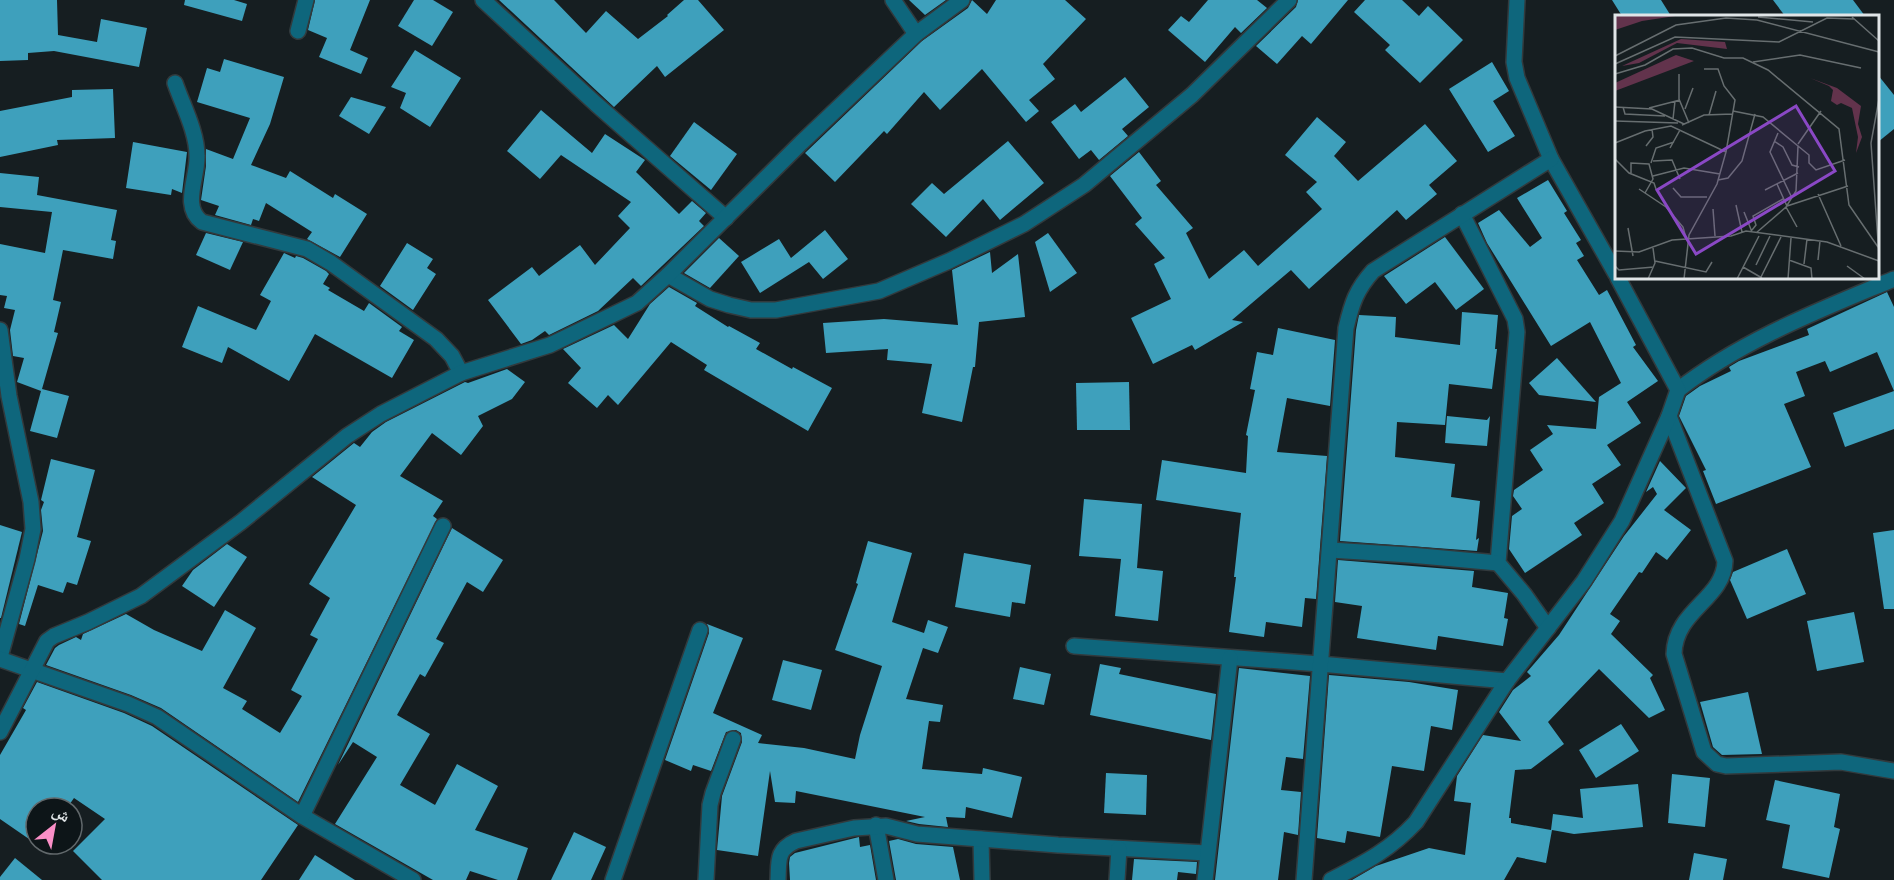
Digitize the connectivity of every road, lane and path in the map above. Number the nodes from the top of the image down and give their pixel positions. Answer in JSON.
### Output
{"nodes":[{"id":1,"x":306,"y":0,"type":"edge"},
{"id":2,"x":483,"y":0,"type":"edge"},
{"id":3,"x":893,"y":0,"type":"edge"},
{"id":4,"x":962,"y":0,"type":"edge"},
{"id":5,"x":1289,"y":0,"type":"edge"},
{"id":6,"x":1517,"y":0,"type":"edge"},
{"id":7,"x":298,"y":31,"type":"dead end"},
{"id":8,"x":916,"y":34,"type":"junction"},
{"id":9,"x":175,"y":83,"type":"dead end"},
{"id":10,"x":1551,"y":159,"type":"junction"},
{"id":11,"x":1462,"y":214,"type":"junction"},
{"id":12,"x":726,"y":218,"type":"junction"},
{"id":13,"x":1615,"y":272,"type":"edge"},
{"id":14,"x":668,"y":274,"type":"junction"},
{"id":15,"x":1619,"y":279,"type":"edge"},
{"id":16,"x":1894,"y":279,"type":"edge"},
{"id":17,"x":0,"y":330,"type":"edge"},
{"id":18,"x":460,"y":373,"type":"junction"},
{"id":19,"x":1678,"y":390,"type":"junction"},
{"id":20,"x":1669,"y":416,"type":"junction"},
{"id":21,"x":443,"y":526,"type":"dead end"},
{"id":22,"x":1329,"y":550,"type":"junction"},
{"id":23,"x":1498,"y":563,"type":"junction"},
{"id":24,"x":1548,"y":627,"type":"junction"},
{"id":25,"x":700,"y":630,"type":"dead end"},
{"id":26,"x":1074,"y":646,"type":"dead end"},
{"id":27,"x":0,"y":658,"type":"edge"},
{"id":28,"x":1230,"y":658,"type":"junction"},
{"id":29,"x":1320,"y":664,"type":"junction"},
{"id":30,"x":32,"y":670,"type":"junction"},
{"id":31,"x":1507,"y":681,"type":"junction"},
{"id":32,"x":0,"y":732,"type":"edge"},
{"id":33,"x":733,"y":739,"type":"dead end"},
{"id":34,"x":1894,"y":771,"type":"edge"},
{"id":35,"x":302,"y":816,"type":"junction"},
{"id":36,"x":876,"y":825,"type":"junction"},
{"id":37,"x":981,"y":839,"type":"junction"},
{"id":38,"x":1119,"y":849,"type":"junction"},
{"id":39,"x":1207,"y":853,"type":"junction"},
{"id":40,"x":413,"y":880,"type":"edge"},
{"id":41,"x":613,"y":880,"type":"edge"},
{"id":42,"x":706,"y":880,"type":"edge"},
{"id":43,"x":778,"y":880,"type":"edge"},
{"id":44,"x":886,"y":880,"type":"edge"},
{"id":45,"x":982,"y":880,"type":"edge"},
{"id":46,"x":1117,"y":880,"type":"edge"},
{"id":47,"x":1205,"y":880,"type":"edge"},
{"id":48,"x":1304,"y":880,"type":"edge"},
{"id":49,"x":1330,"y":880,"type":"edge"}],
"edges":[{"from":1,"to":7,"type":"street"},
{"from":2,"to":12,"type":"street"},
{"from":3,"to":8,"type":"street"},
{"from":4,"to":8,"type":"street"},
{"from":5,"to":14,"type":"street"},
{"from":6,"to":10,"type":"street"},
{"from":8,"to":12,"type":"street"},
{"from":9,"to":18,"type":"street"},
{"from":10,"to":11,"type":"street"},
{"from":10,"to":13,"type":"street"},
{"from":11,"to":22,"type":"street"},
{"from":11,"to":23,"type":"street"},
{"from":12,"to":14,"type":"street"},
{"from":14,"to":18,"type":"street"},
{"from":15,"to":19,"type":"street"},
{"from":16,"to":19,"type":"street"},
{"from":17,"to":27,"type":"street"},
{"from":18,"to":30,"type":"street"},
{"from":19,"to":20,"type":"street"},
{"from":20,"to":24,"type":"street"},
{"from":20,"to":34,"type":"street"},
{"from":21,"to":35,"type":"street"},
{"from":22,"to":23,"type":"street"},
{"from":22,"to":29,"type":"street"},
{"from":23,"to":24,"type":"street"},
{"from":24,"to":31,"type":"street"},
{"from":25,"to":41,"type":"street"},
{"from":26,"to":28,"type":"street"},
{"from":27,"to":30,"type":"street"},
{"from":28,"to":29,"type":"street"},
{"from":28,"to":39,"type":"street"},
{"from":29,"to":31,"type":"street"},
{"from":29,"to":48,"type":"street"},
{"from":30,"to":32,"type":"street"},
{"from":30,"to":35,"type":"street"},
{"from":31,"to":49,"type":"street"},
{"from":33,"to":42,"type":"street"},
{"from":35,"to":40,"type":"street"},
{"from":36,"to":37,"type":"street"},
{"from":36,"to":43,"type":"street"},
{"from":36,"to":44,"type":"street"},
{"from":37,"to":38,"type":"street"},
{"from":37,"to":45,"type":"street"},
{"from":38,"to":39,"type":"street"},
{"from":38,"to":46,"type":"street"},
{"from":39,"to":47,"type":"street"}]}
